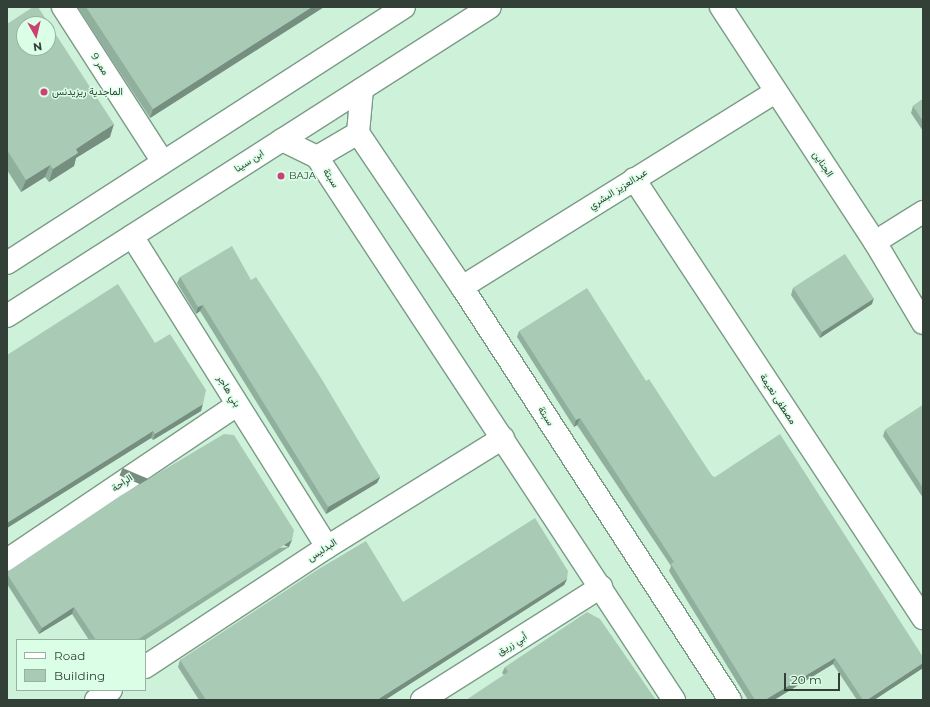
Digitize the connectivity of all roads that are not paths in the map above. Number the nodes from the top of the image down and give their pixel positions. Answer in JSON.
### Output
{"nodes":[{"id":1,"x":63,"y":7,"type":"edge"},
{"id":2,"x":404,"y":7,"type":"edge"},
{"id":3,"x":490,"y":7,"type":"edge"},
{"id":4,"x":721,"y":7,"type":"edge"},
{"id":5,"x":362,"y":89,"type":"junction"},
{"id":6,"x":774,"y":92,"type":"junction"},
{"id":7,"x":358,"y":133,"type":"junction"},
{"id":8,"x":282,"y":140,"type":"junction"},
{"id":9,"x":317,"y":157,"type":"junction"},
{"id":10,"x":163,"y":162,"type":"junction"},
{"id":11,"x":634,"y":179,"type":"junction"},
{"id":12,"x":923,"y":212,"type":"edge"},
{"id":13,"x":132,"y":236,"type":"junction"},
{"id":14,"x":875,"y":242,"type":"junction"},
{"id":15,"x":7,"y":263,"type":"edge"},
{"id":16,"x":462,"y":287,"type":"junction"},
{"id":17,"x":7,"y":316,"type":"edge"},
{"id":18,"x":923,"y":323,"type":"edge"},
{"id":19,"x":237,"y":405,"type":"junction"},
{"id":20,"x":503,"y":438,"type":"junction"},
{"id":21,"x":327,"y":547,"type":"junction"},
{"id":22,"x":7,"y":560,"type":"edge"},
{"id":23,"x":602,"y":587,"type":"junction"},
{"id":24,"x":923,"y":618,"type":"edge"},
{"id":25,"x":146,"y":666,"type":"edge"},
{"id":26,"x":110,"y":691,"type":"edge"},
{"id":27,"x":96,"y":700,"type":"edge"},
{"id":28,"x":422,"y":700,"type":"edge"},
{"id":29,"x":674,"y":700,"type":"edge"},
{"id":30,"x":730,"y":700,"type":"edge"}],
"edges":[{"from":1,"to":10,"type":"street","name":"ممر 9"},
{"from":2,"to":10,"type":"street"},
{"from":3,"to":5,"type":"street","name":"ابن سينا"},
{"from":4,"to":6,"type":"street","name":"الجناين"},
{"from":5,"to":7,"type":"street"},
{"from":5,"to":8,"type":"street","name":"ابن سينا"},
{"from":6,"to":11,"type":"street","name":"عبدالعزيز البشري"},
{"from":6,"to":14,"type":"street","name":"الجناين"},
{"from":7,"to":9,"type":"street","name":"سبتة"},
{"from":7,"to":16,"type":"street","name":"سبتة"},
{"from":8,"to":9,"type":"street","name":"سبتة"},
{"from":8,"to":13,"type":"street","name":"ابن سينا"},
{"from":9,"to":20,"type":"street","name":"سبتة"},
{"from":10,"to":15,"type":"street"},
{"from":11,"to":16,"type":"street","name":"عبدالعزيز البشري"},
{"from":11,"to":24,"type":"street","name":"مصطفى نعيمة"},
{"from":12,"to":14,"type":"street"},
{"from":13,"to":17,"type":"street","name":"ابن سينا"},
{"from":13,"to":19,"type":"street","name":"بني هاجر"},
{"from":14,"to":18,"type":"street","name":"الجناين"},
{"from":16,"to":30,"type":"street","name":"سبتة"},
{"from":19,"to":21,"type":"street","name":"بني هاجر"},
{"from":19,"to":22,"type":"street","name":"الراحة"},
{"from":20,"to":21,"type":"street","name":"البدليس"},
{"from":20,"to":23,"type":"street","name":"سبتة"},
{"from":21,"to":25,"type":"street","name":"البدليس"},
{"from":23,"to":28,"type":"street","name":"أبي زريق"},
{"from":23,"to":29,"type":"street","name":"سبتة"},
{"from":26,"to":27,"type":"street"}]}
